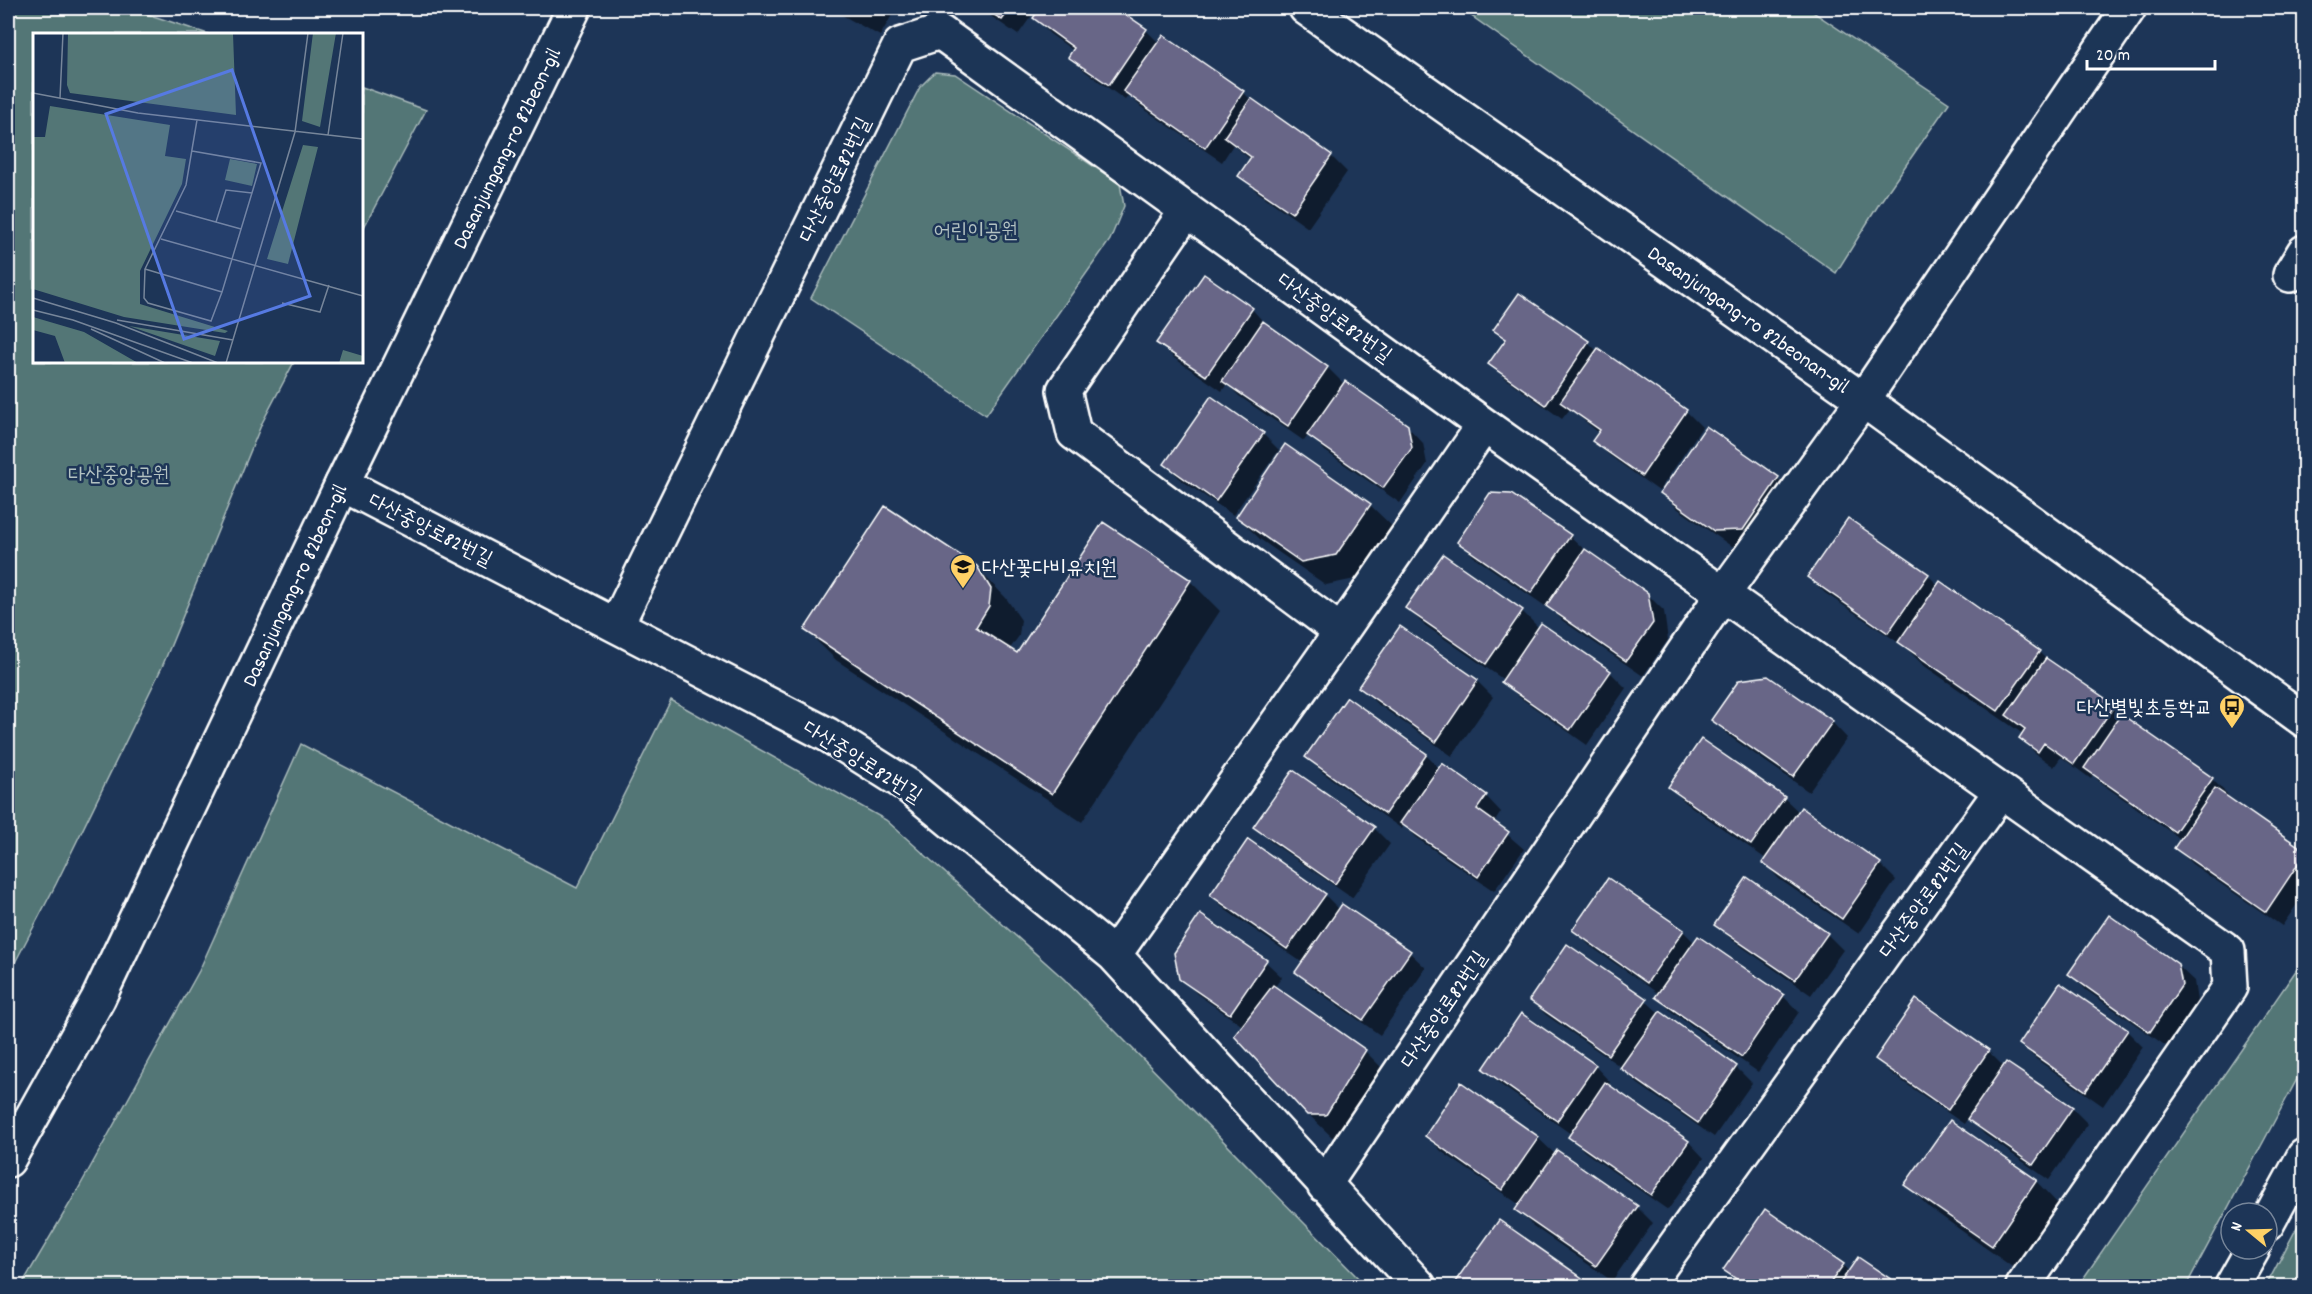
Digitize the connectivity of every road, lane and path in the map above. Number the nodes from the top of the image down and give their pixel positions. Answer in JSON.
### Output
{"nodes":[{"id":1,"x":574,"y":8,"type":"edge"},
{"id":2,"x":1306,"y":8,"type":"edge"},
{"id":3,"x":2129,"y":8,"type":"edge"},
{"id":4,"x":1187,"y":210,"type":"junction"},
{"id":5,"x":1863,"y":400,"type":"junction"},
{"id":6,"x":1484,"y":424,"type":"junction"},
{"id":7,"x":342,"y":484,"type":"junction"},
{"id":8,"x":1723,"y":594,"type":"junction"},
{"id":9,"x":617,"y":624,"type":"junction"},
{"id":10,"x":1341,"y":632,"type":"junction"},
{"id":11,"x":2304,"y":720,"type":"edge"},
{"id":12,"x":2001,"y":791,"type":"junction"},
{"id":13,"x":1114,"y":956,"type":"junction"},
{"id":14,"x":2304,"y":1156,"type":"edge"},
{"id":15,"x":8,"y":1160,"type":"edge"},
{"id":16,"x":1324,"y":1185,"type":"junction"},
{"id":17,"x":2279,"y":1202,"type":"edge"},
{"id":18,"x":2246,"y":1261,"type":"edge"},
{"id":19,"x":1419,"y":1287,"type":"edge"},
{"id":20,"x":1646,"y":1287,"type":"edge"},
{"id":21,"x":2023,"y":1287,"type":"edge"},
{"id":22,"x":2232,"y":1287,"type":"edge"}],
"edges":[{"from":1,"to":7,"type":"main road","name":"Dasanjungang-ro 82beon-gil"},
{"from":2,"to":5,"type":"main road","name":"Dasanjungang-ro 82beonan-gil"},
{"from":3,"to":5,"type":"main road","name":"Dasanjungang-ro 82beonan-gil"},
{"from":4,"to":6,"type":"main road","name":"다산중앙로82번길"},
{"from":4,"to":9,"type":"main road","name":"다산중앙로82번길"},
{"from":4,"to":10,"type":"main road"},
{"from":5,"to":8,"type":"main road","name":"다산중앙로82번길"},
{"from":5,"to":11,"type":"main road"},
{"from":6,"to":8,"type":"main road","name":"다산중앙로82번길"},
{"from":6,"to":10,"type":"main road"},
{"from":7,"to":9,"type":"main road","name":"다산중앙로82번길"},
{"from":7,"to":15,"type":"main road","name":"Dasanjungang-ro 82beon-gil"},
{"from":8,"to":12,"type":"main road","name":"다산중앙로82번길"},
{"from":8,"to":16,"type":"main road","name":"다산중앙로82번길"},
{"from":9,"to":13,"type":"main road","name":"다산중앙로82번길"},
{"from":10,"to":13,"type":"main road"},
{"from":12,"to":20,"type":"main road","name":"다산중앙로82번길"},
{"from":12,"to":21,"type":"main road"},
{"from":13,"to":16,"type":"main road","name":"다산중앙로82번길"},
{"from":14,"to":17,"type":"main road"},
{"from":16,"to":19,"type":"main road","name":"다산중앙로82번길"},
{"from":18,"to":22,"type":"main road"}]}
